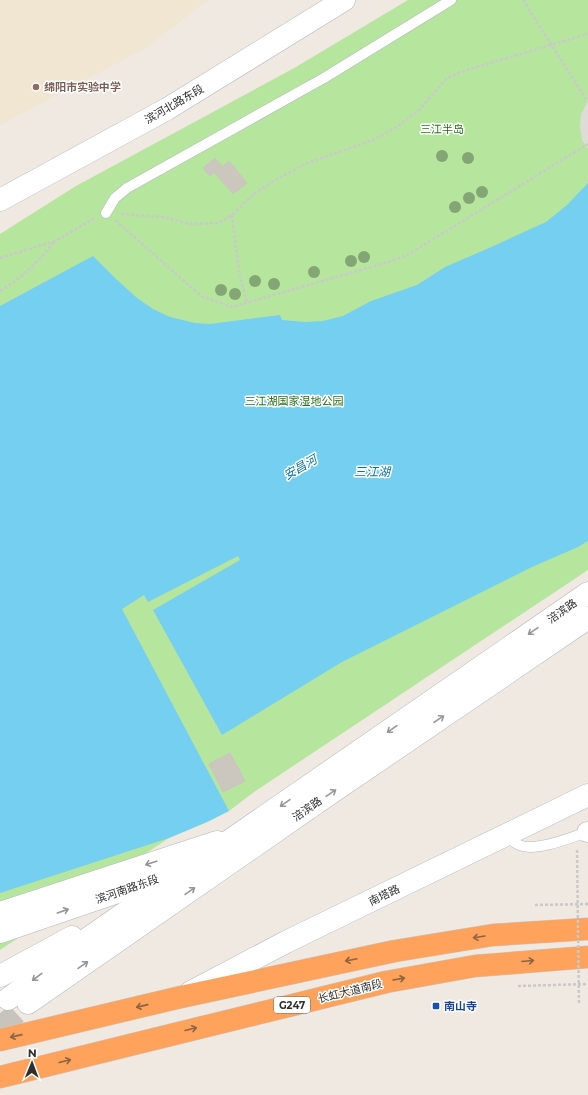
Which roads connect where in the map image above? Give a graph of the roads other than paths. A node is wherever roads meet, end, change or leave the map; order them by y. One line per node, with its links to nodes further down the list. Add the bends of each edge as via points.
1 (344, 0): 3 (main road, 滨河北路东段, via 168,109)
2 (450, 0): 4 (lane, via 324,78 127,188 115,198)
3 (0, 200)
4 (106, 213)
5 (588, 593): 10 (main road, 涪滨路, one-way to 10)
6 (588, 618): 10 (main road, 涪滨路, one-way to 6)
7 (588, 796): 9 (main road, 南塔路)
8 (587, 832): 9 (lane, via 531,847 520,845)
9 (506, 836): 20 (main road, 南塔路, via 286,942)
10 (248, 840): 11 (main road, 滨河南路东段); 13 (main road, 滨河南路东段, one-way to 13); 19 (main road, 涪滨路, one-way to 10)
11 (193, 867): 12 (main road, 滨河南路东段, one-way to 11); 15 (main road)
12 (38, 919): 13 (main road, 滨河南路东段); 15 (main road, via 54,934)
13 (4, 921): 17 (main road, via 31,935 34,943)
14 (588, 929): 20 (highway, one-way to 20, via 493,935 403,950)
15 (60, 952): 17 (main road); 19 (main road, via 60,972); 19 (main road, 涪滨路, one-way to 19, via 18,1001)
16 (588, 957): 22 (highway, 长虹大道南段 / G247, one-way to 16, via 386,982 475,966)
17 (26, 962): 18 (main road)
18 (0, 976)
19 (56, 984)
20 (181, 997): 21 (highway, one-way to 21)
21 (0, 1040)
22 (0, 1077)

